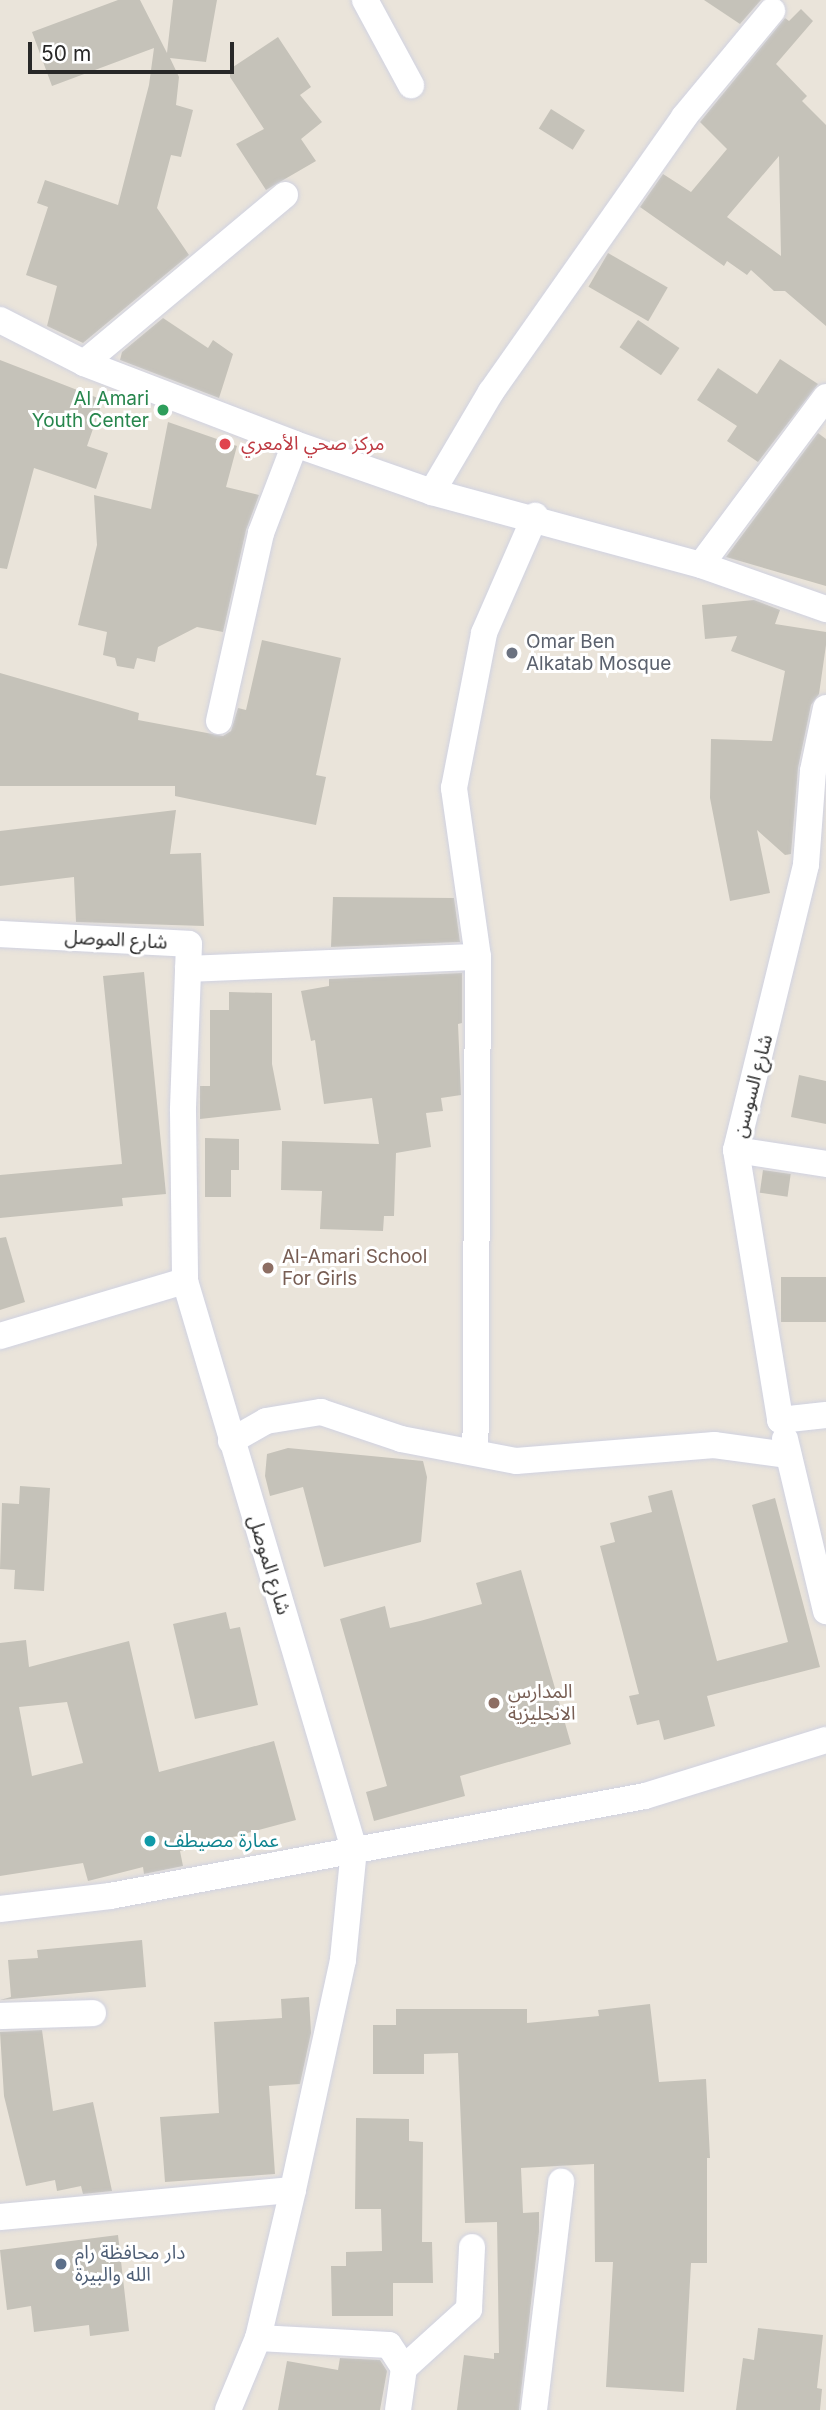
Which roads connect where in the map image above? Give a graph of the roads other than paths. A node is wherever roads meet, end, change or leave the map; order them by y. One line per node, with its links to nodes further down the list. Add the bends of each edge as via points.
1 (365, 0): 3 (street)
2 (772, 11): 9 (street, via 676,128 491,392)
3 (411, 85)
4 (285, 195): 6 (street)
5 (0, 320): 6 (street)
6 (84, 363): 8 (street)
7 (826, 397): 11 (street)
8 (295, 444): 9 (street); 14 (street, via 261,533)
9 (432, 492): 10 (street)
10 (536, 516): 11 (street); 16 (street, via 484,633 454,788)
11 (701, 565): 12 (street)
12 (826, 609)
13 (826, 708): 18 (street, شارع السوسن, via 813,771 806,865)
14 (219, 721)
15 (0, 934): 17 (street, شارع الموصل, via 189,944)
16 (478, 957): 17 (street); 25 (street)
17 (188, 969): 20 (street, شارع الموصل, via 183,1111)
18 (736, 1150): 19 (street); 23 (street, شارع السوسن)
19 (826, 1164)
20 (185, 1281): 21 (street); 24 (street, شارع الموصل)
21 (0, 1336)
22 (826, 1415): 23 (street)
23 (780, 1420): 26 (street, شارع السوسن)
24 (232, 1441): 25 (street, via 266,1421 321,1412 401,1439); 29 (street, شارع الموصل)
25 (475, 1451): 26 (street, via 516,1461 714,1445)
26 (788, 1455): 27 (street, شارع السوسن)
27 (826, 1611)
28 (826, 1740): 29 (street, via 645,1796)
29 (354, 1849): 30 (street, via 110,1896); 34 (street, via 343,1959)
30 (0, 1909)
31 (93, 2013): 32 (street)
32 (0, 2016)
33 (561, 2182): 41 (street)
34 (293, 2190): 35 (street); 37 (street)
35 (0, 2217)
36 (472, 2247): 38 (street, via 469,2309)
37 (258, 2338): 38 (street, via 389,2345); 39 (street)
38 (404, 2368): 40 (street)
39 (228, 2410)
40 (398, 2410)
41 (534, 2410)

